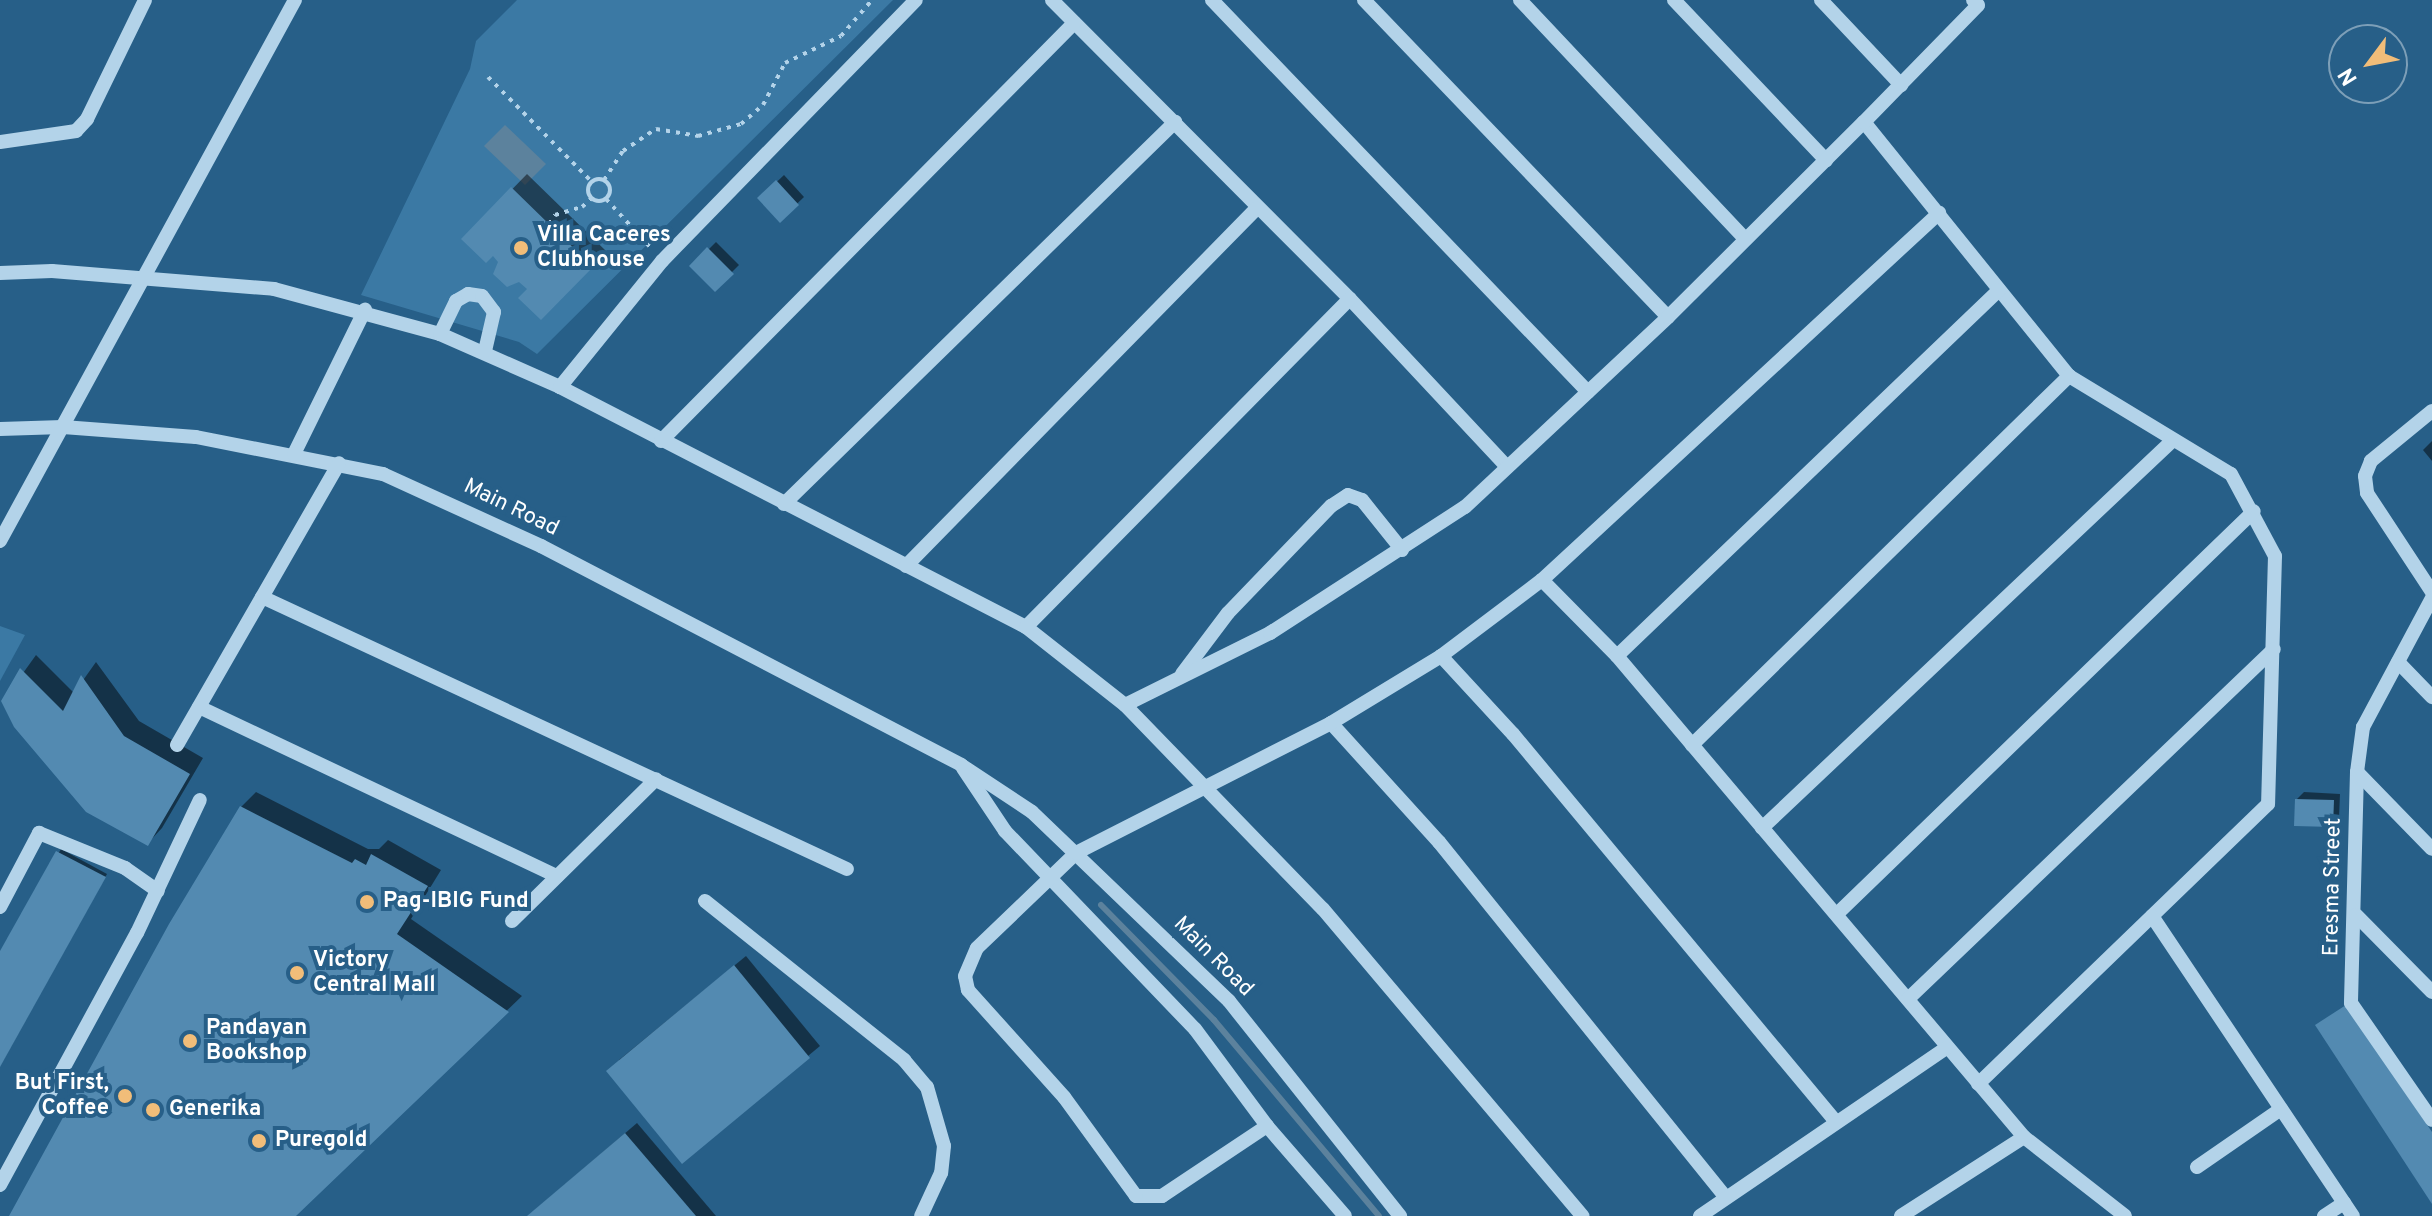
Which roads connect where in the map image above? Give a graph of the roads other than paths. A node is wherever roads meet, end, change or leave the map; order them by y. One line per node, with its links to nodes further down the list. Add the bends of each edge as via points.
1 (145, 0): 15 (street, via 87,119 76,131)
2 (295, 0): 21 (street)
3 (916, 0): 29 (street, via 662,261)
4 (1052, 0): 11 (street)
5 (1212, 0): 30 (street)
6 (1364, 0): 25 (street)
7 (1520, 0): 19 (street)
8 (1674, 0): 16 (street)
9 (1821, 0): 12 (street)
10 (1973, 0): 12 (street, via 1978,5)
11 (1074, 23): 13 (street); 34 (street)
12 (1901, 85): 14 (street)
13 (1175, 122): 17 (street); 39 (street)
14 (1864, 122): 16 (street); 18 (street)
15 (0, 142)
16 (1826, 160): 19 (street)
17 (1257, 208): 23 (street); 43 (street)
18 (1939, 213): 22 (street); 44 (street)
19 (1745, 239): 25 (street)
20 (0, 273): 21 (street)
21 (144, 277): 24 (street, via 274,289); 32 (street)
22 (1999, 290): 28 (street); 51 (street)
23 (1350, 299): 38 (street); 48 (street)
24 (365, 310): 26 (street); 36 (street)
25 (1668, 317): 30 (street)
26 (440, 334): 27 (street); 27 (street, via 456,301 468,294 482,296 494,312)
27 (485, 350): 29 (street)
28 (2069, 376): 35 (street); 59 (street)
29 (560, 387): 34 (street)
30 (1588, 392): 38 (street)
31 (2432, 411): 45 (street, via 2371,461 2365,476 2367,493)
32 (63, 427): 33 (street, Main Road); 36 (street, Main Road, via 196,437); 41 (street)
33 (0, 429)
34 (661, 441): 39 (street)
35 (2172, 441): 40 (street, via 2231,474); 65 (street)
36 (294, 454): 37 (street, Main Road)
37 (339, 463): 46 (street); 60 (street, Main Road, via 383,474 541,546)
38 (1507, 467): 42 (street, via 1465,507)
39 (784, 504): 43 (street)
40 (2254, 511): 49 (street, via 2275,556); 74 (street)
41 (0, 541)
42 (1402, 550): 53 (street, via 1270,633); 53 (street, via 1362,500 1348,495 1331,506 1228,613)
43 (906, 566): 48 (street)
44 (1542, 580): 50 (street); 51 (street)
45 (2432, 592)
46 (262, 597): 56 (street); 62 (street)
47 (2432, 598): 52 (street, Eresma Street)
48 (1026, 627): 55 (street)
49 (2274, 649): 76 (street, via 2268,804); 79 (street)
50 (1441, 656): 57 (street); 84 (street, via 1513,734)
51 (1617, 656): 59 (street)
52 (2398, 662): 54 (street); 61 (street, Eresma Street, via 2363,727)
53 (1181, 676): 55 (street)
54 (2432, 697)
55 (1125, 705): 63 (street)
56 (199, 707): 58 (street); 69 (street)
57 (1331, 723): 63 (street); 89 (street, via 1439,842)
58 (177, 745)
59 (1692, 745): 65 (street)
60 (961, 765): 67 (street, Main Road, via 1010,792); 70 (street, Main Road, via 1005,831)
61 (2357, 772): 66 (street); 75 (street, Eresma Street)
62 (656, 779): 68 (street); 69 (street)
63 (1205, 786): 67 (street); 95 (street, via 1323,909)
64 (200, 800): 71 (street)
65 (1762, 828): 74 (street)
66 (2432, 849)
67 (1076, 853): 70 (street); 94 (street, Main Road, via 1229,1001)
68 (847, 869)
69 (557, 876): 77 (street)
70 (1049, 879): 85 (street, Main Road, via 1195,1029); 85 (street, via 977,948 965,976 968,990 1064,1097 1120,1179 1136,1196 1162,1196)
71 (158, 891): 73 (street, via 125,868 39,833); 88 (street)
72 (705, 901): 92 (street, via 904,1060 927,1087 944,1146 941,1173)
73 (0, 907)
74 (1838, 913): 79 (street)
75 (2356, 915): 78 (street); 83 (street, Eresma Street, via 2351,1003)
76 (2152, 916): 81 (street); 82 (street)
77 (512, 921)
78 (2432, 992)
79 (1908, 999): 80 (street)
80 (1946, 1048): 81 (street); 84 (street)
81 (1978, 1084): 86 (street)
82 (2281, 1109): 87 (street); 90 (street)
83 (2432, 1120)
84 (1836, 1122): 89 (street)
85 (1267, 1126): 93 (street, Main Road)
86 (2024, 1137): 91 (street); 97 (street)
87 (2197, 1167)
88 (0, 1185)
89 (1726, 1198): 96 (street)
90 (2348, 1210): 98 (street)
91 (2118, 1214)
92 (921, 1216)
93 (1345, 1216)
94 (1400, 1216)
95 (1582, 1216)
96 (1700, 1216)
97 (1901, 1216)
98 (2324, 1216)

